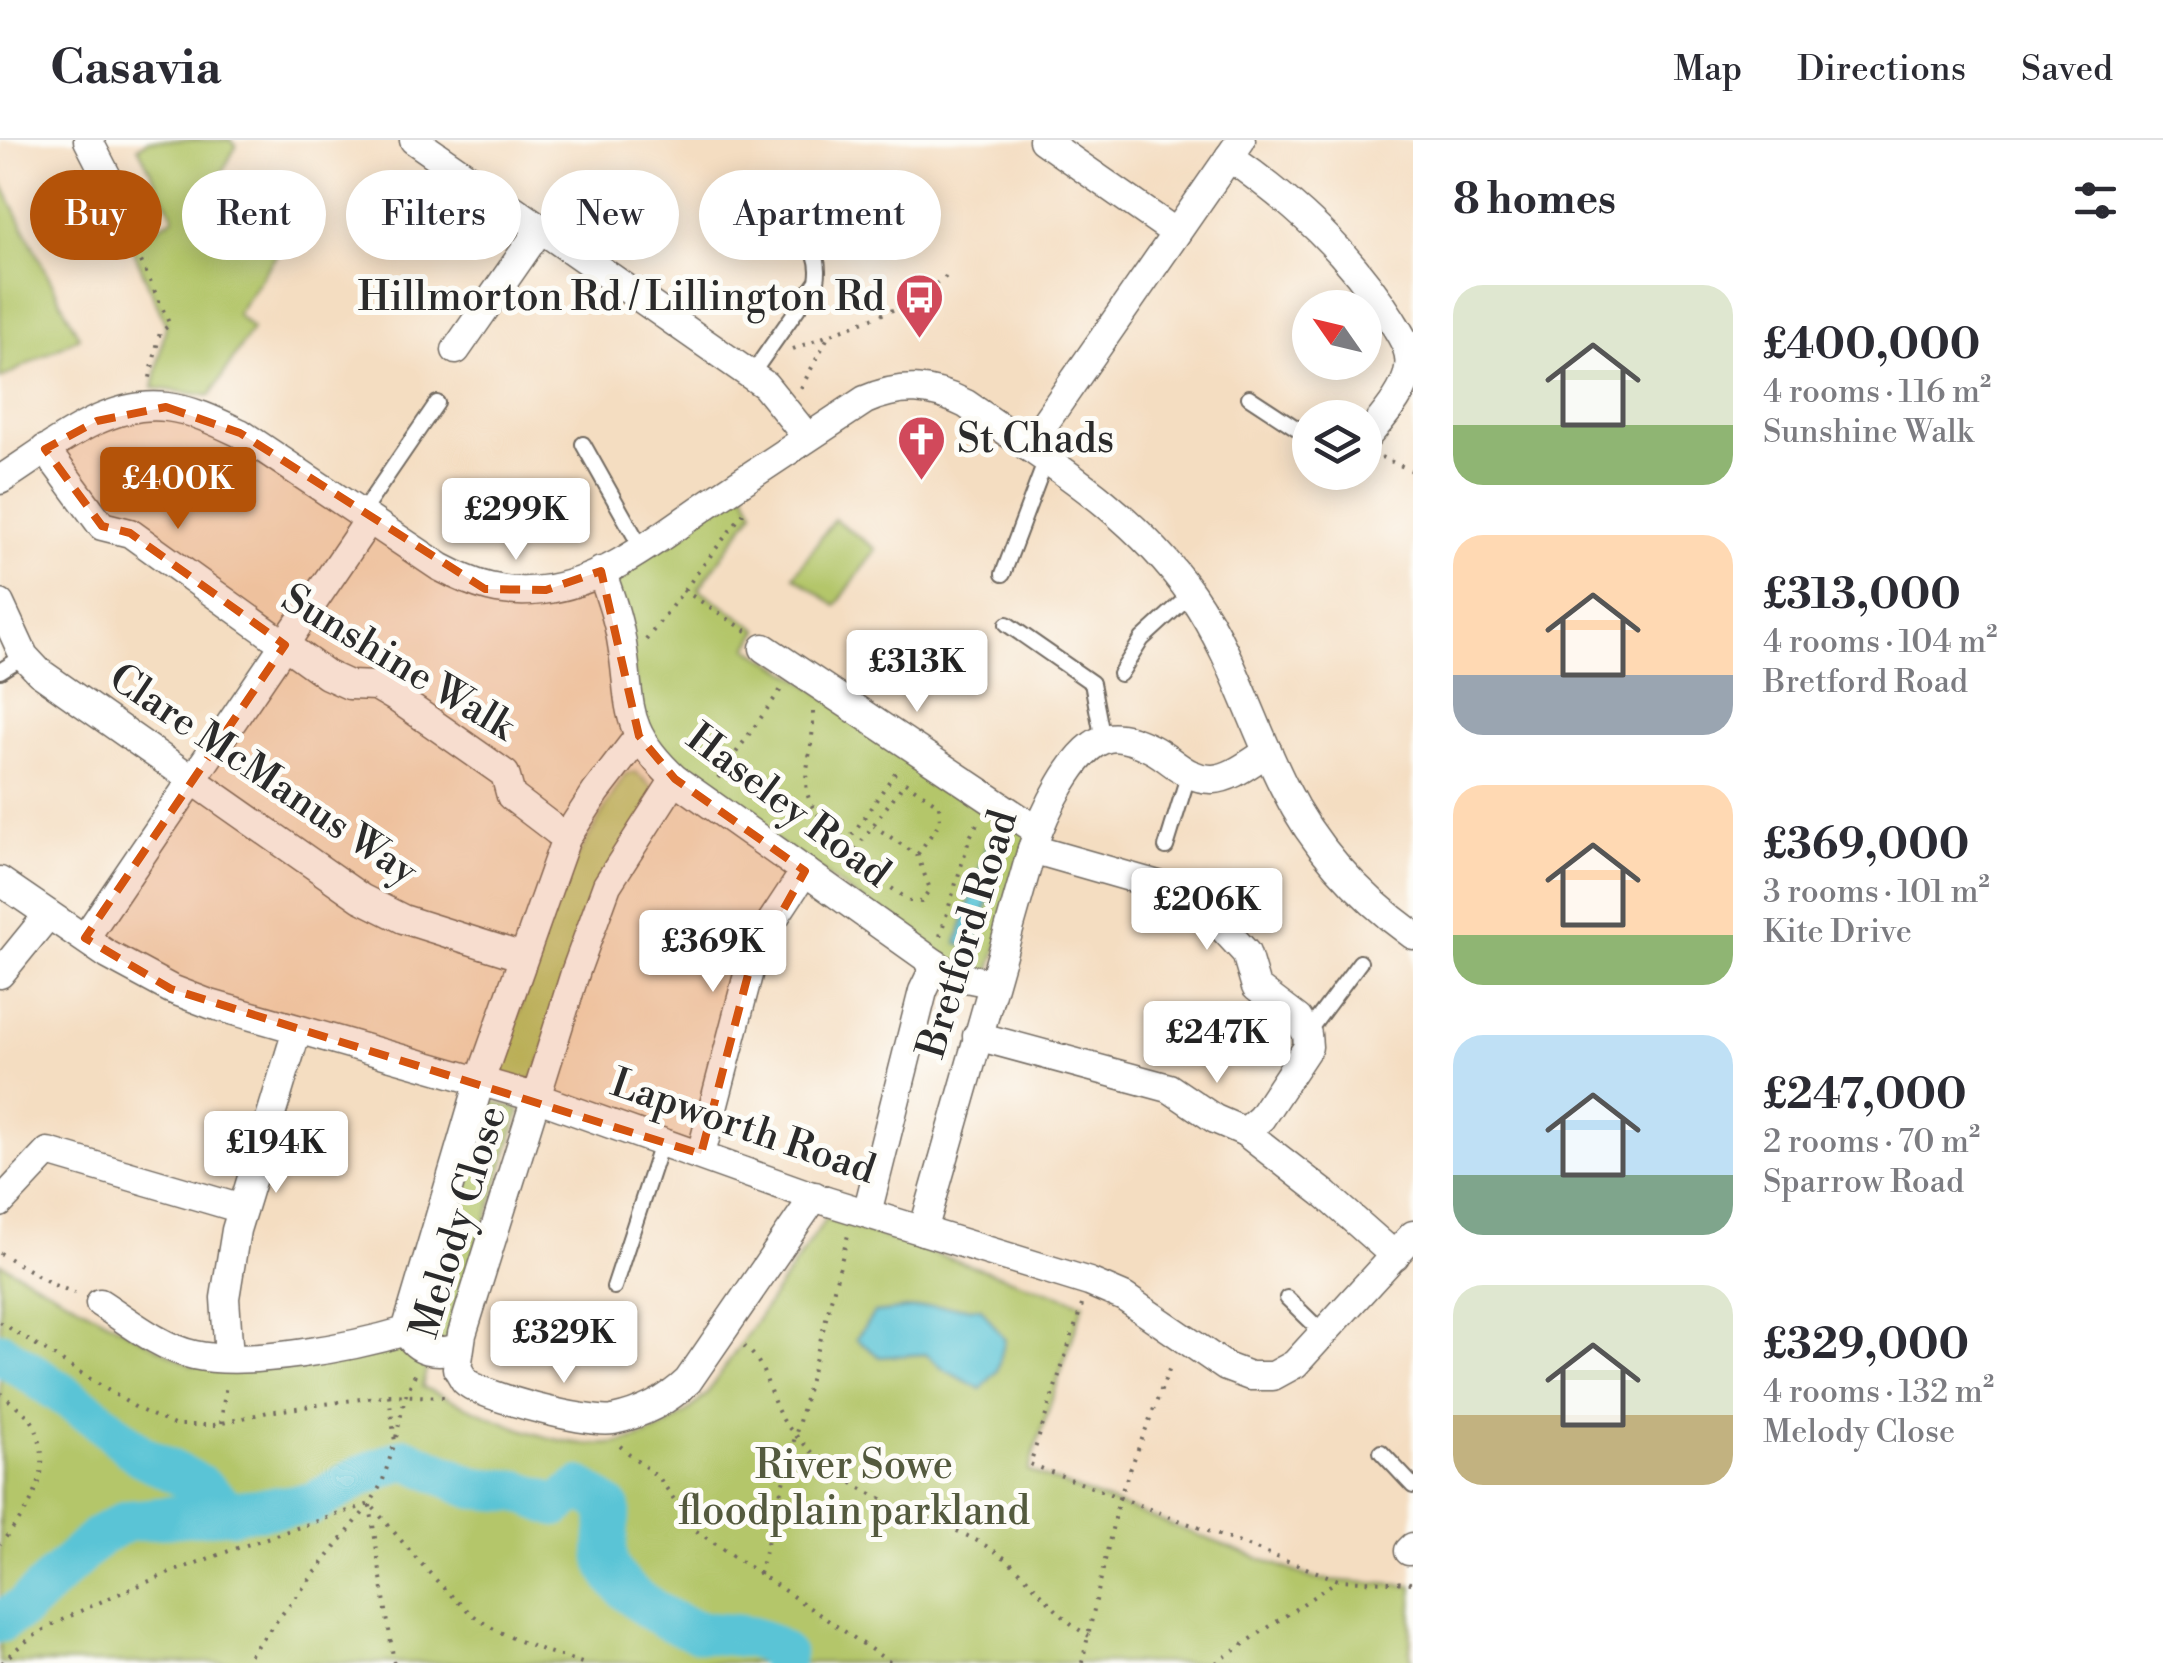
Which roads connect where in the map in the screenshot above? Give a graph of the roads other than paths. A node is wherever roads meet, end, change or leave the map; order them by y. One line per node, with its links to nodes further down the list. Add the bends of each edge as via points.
1 (88, 140): 6 (street)
2 (414, 140): 5 (street)
3 (1043, 140): 8 (street)
4 (1235, 148): 8 (street); 15 (street, via 1317,226 1372,289 1403,338 1406,378)
5 (445, 149): 7 (street)
6 (103, 170)
7 (540, 230): 10 (street); 11 (street)
8 (1176, 233): 19 (street)
9 (818, 260): 11 (lane, via 818,282)
10 (456, 350)
11 (751, 375): 16 (street)
12 (1249, 397): 14 (lane)
13 (438, 404): 21 (lane)
14 (1292, 425)
15 (1382, 425)
16 (807, 438): 19 (street, via 865,400 918,388 966,404); 22 (street)
17 (582, 444): 22 (lane)
18 (45, 450): 20 (street); 21 (street, via 97,421 166,407 216,421); 28 (street, Sunshine Walk, via 102,526 130,533)
19 (1037, 453): 24 (lane); 25 (street, via 1129,522)
20 (0, 480)
21 (365, 517): 23 (street, via 440,568 485,589 546,590); 28 (street)
22 (642, 549): 23 (street)
23 (601, 571): 32 (street, Haseley Road)
24 (1002, 574)
25 (1191, 594): 31 (lane, via 1142,638); 34 (street)
26 (0, 604): 30 (street, Clare McManus Way)
27 (1008, 624): 33 (lane, via 1092,683)
28 (285, 644): 37 (street); 38 (street, Sunshine Walk, via 327,676 376,686 412,708 505,774 511,796)
29 (764, 648): 39 (street, via 993,802)
30 (12, 664): 37 (street, Clare McManus Way, via 40,672)
31 (1120, 674)
32 (639, 736): 36 (street, Haseley Road); 38 (street)
33 (1103, 740): 35 (street, via 1126,738); 39 (street, Bretford Road, via 1082,756 1046,810)
34 (1268, 752): 35 (street, via 1214,779); 44 (street, via 1329,858)
35 (1189, 773): 40 (lane)
36 (675, 779): 41 (street, Haseley Road); 55 (street, Melody Close, via 606,885)
37 (192, 781): 45 (street); 46 (street, Clare McManus Way, via 361,898 403,920)
38 (566, 838): 46 (street)
39 (1035, 840): 50 (street, Bretford Road); 52 (street, via 1200,897 1246,953 1256,987)
40 (1166, 847)
41 (813, 876): 47 (street, Haseley Road); 58 (street, via 770,924 749,971)
42 (0, 881): 43 (street, Lapworth Road)
43 (48, 915): 45 (street, Lapworth Road); 49 (street)
44 (1413, 934)
45 (84, 938): 51 (street, Lapworth Road, via 170,989)
46 (522, 958): 54 (street)
47 (931, 961): 50 (street, Haseley Road, via 951,975); 62 (street, Bretford Road)
48 (1360, 962): 52 (lane)
49 (0, 974)
50 (991, 983): 53 (street, Bretford Road)
51 (297, 1030): 54 (street, Lapworth Road); 61 (street)
52 (1307, 1034): 56 (street, via 1308,1047)
53 (977, 1036): 56 (street, via 1169,1088); 63 (street, Bretford Road)
54 (480, 1081): 55 (street, Lapworth Road); 68 (street)
55 (538, 1098): 57 (street, Lapworth Road); 70 (street, Melody Close)
56 (1245, 1132): 64 (street)
57 (662, 1141): 58 (street, Lapworth Road); 65 (lane)
58 (700, 1154): 59 (street, Lapworth Road)
59 (815, 1196): 62 (street, Lapworth Road); 70 (street, Melody Close, via 688,1381 649,1409 610,1421 558,1414 467,1383 457,1368)
60 (0, 1202): 61 (street, via 48,1152)
61 (242, 1209): 71 (street, via 226,1298)
62 (860, 1211): 63 (street, Lapworth Road)
63 (924, 1231): 69 (street, Lapworth Road, via 1124,1297 1226,1367 1250,1376 1272,1376 1294,1364)
64 (1404, 1246): 69 (street, Lapworth Road)
65 (614, 1286)
66 (1287, 1298): 69 (lane)
67 (100, 1304): 71 (street, via 192,1355)
68 (406, 1331): 70 (street, via 424,1350); 71 (street)
69 (1324, 1334)
70 (458, 1349)
71 (228, 1358)
72 (1381, 1452): 73 (lane)
73 (1413, 1486)

